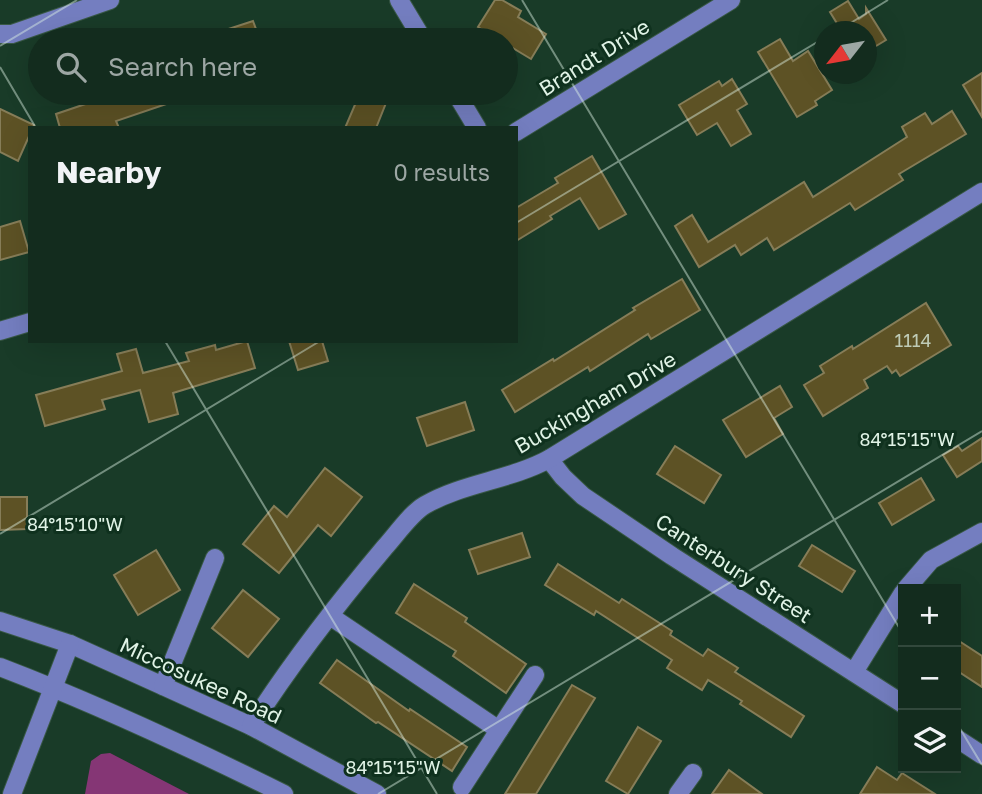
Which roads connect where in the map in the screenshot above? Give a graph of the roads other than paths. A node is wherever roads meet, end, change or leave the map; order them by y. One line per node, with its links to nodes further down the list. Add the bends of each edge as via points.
1 (110, 0): 5 (street)
2 (399, 0): 6 (street)
3 (731, 0): 10 (street, Brandt Drive)
4 (28, 28): 7 (street)
5 (29, 28)
6 (416, 28)
7 (0, 34)
8 (463, 105): 9 (street)
9 (476, 126)
10 (518, 131)
11 (982, 192): 14 (street, Buckingham Drive)
12 (28, 323): 13 (street)
13 (0, 331)
14 (550, 459): 19 (street, Buckingham Drive, via 422,506); 23 (street, Canterbury Street, via 583,496)
15 (982, 532): 17 (street, via 931,560)
16 (215, 558): 25 (street)
17 (910, 584)
18 (898, 601): 23 (street)
19 (330, 616): 28 (street, Buckingham Drive); 29 (street)
20 (0, 621): 21 (street, Miccosukee Road)
21 (70, 644): 25 (street, Miccosukee Road); 26 (street)
22 (0, 667): 26 (street)
23 (854, 672): 27 (street, Canterbury Street)
24 (535, 675): 29 (street)
25 (163, 686): 28 (street, Miccosukee Road)
26 (53, 687): 34 (street); 35 (street)
27 (898, 701)
28 (251, 726): 36 (street, Miccosukee Road)
29 (499, 730): 33 (street)
30 (961, 741): 31 (street)
31 (982, 755)
32 (693, 773): 37 (street)
33 (462, 787)
34 (12, 794)
35 (284, 794)
36 (377, 794)
37 (678, 794)

